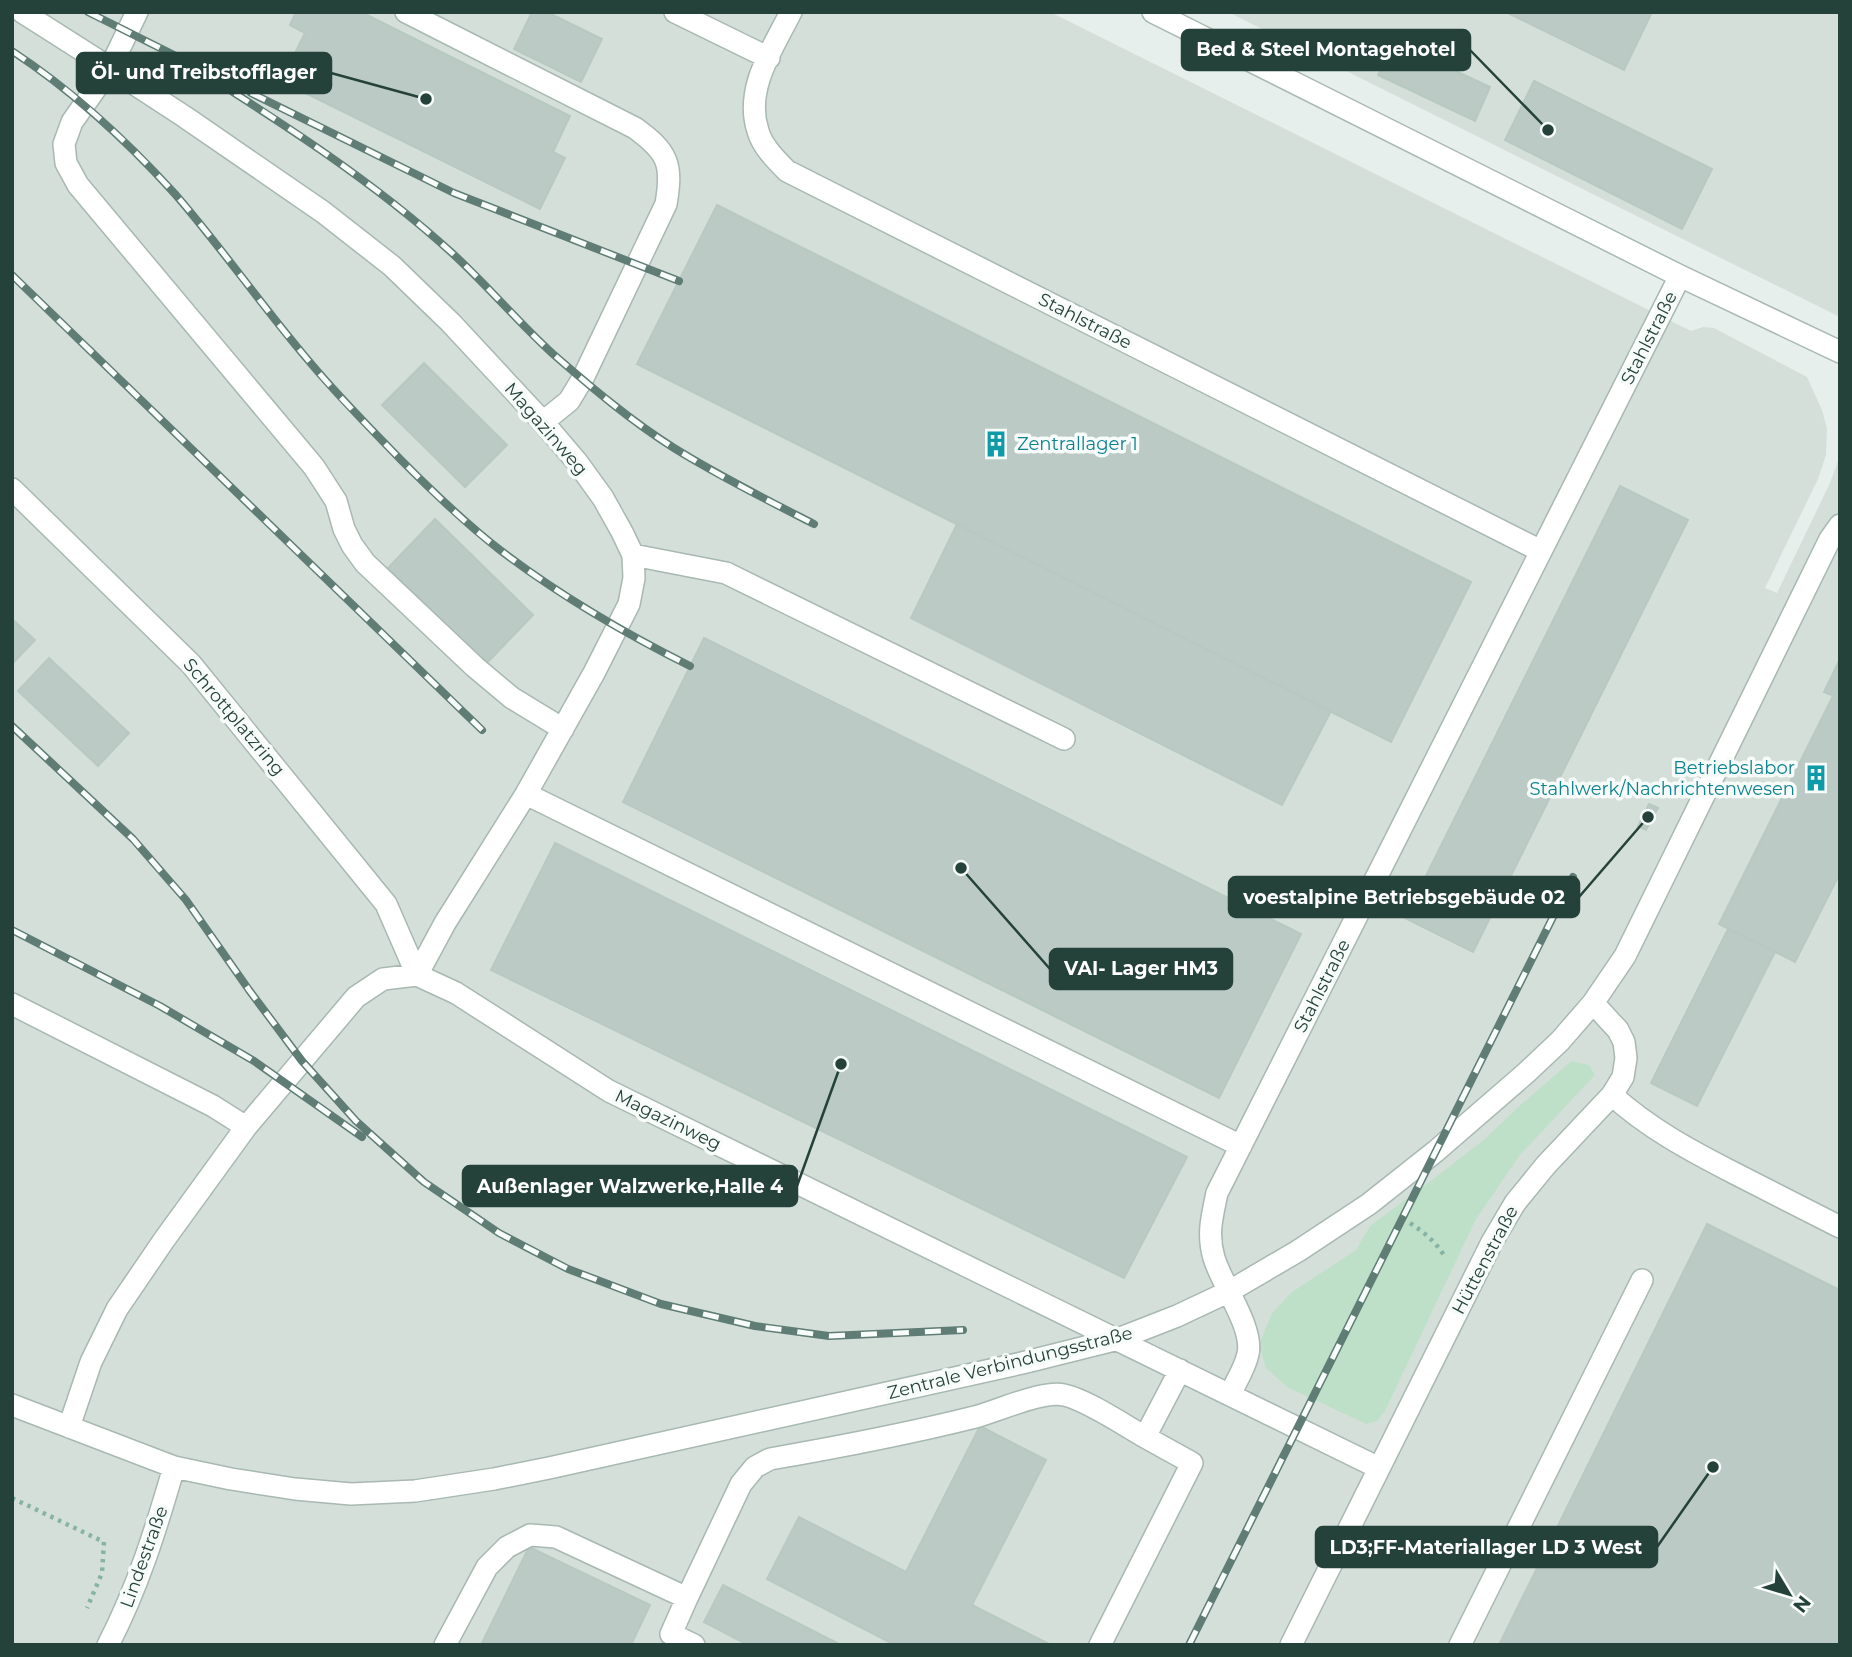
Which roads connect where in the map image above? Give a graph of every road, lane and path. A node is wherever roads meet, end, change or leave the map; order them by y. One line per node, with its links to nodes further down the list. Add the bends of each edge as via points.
1 (22, 12): 8 (street, Magazinweg)
2 (137, 12): 8 (street)
3 (406, 12): 11 (street, via 635,128 655,143 666,159 670,181 666,204 583,379 569,401)
4 (675, 12): 7 (street)
5 (791, 12): 7 (street, Stahlstraße)
6 (1153, 12): 9 (street, Stahlstraße)
7 (769, 58): 14 (street, Stahlstraße, via 758,80 754,110 758,133 787,171)
8 (110, 68): 11 (street, Magazinweg, via 323,212 391,266); 16 (street, via 72,122 64,144 66,163 78,185 314,467 336,501 345,530 365,564 512,698)
9 (1680, 276): 10 (street, Stahlstraße); 14 (street, Stahlstraße)
10 (1840, 352)
11 (543, 422): 15 (street, Magazinweg, via 603,498)
12 (12, 489): 19 (street, Schrottplatzring, via 191,664 386,904)
13 (1840, 525): 20 (street, Zentrale Verbindungsstraße, via 1625,956)
14 (1541, 551): 24 (street, Stahlstraße)
15 (632, 555): 16 (street, Magazinweg, via 629,604); 17 (street, via 726,573)
16 (563, 729): 18 (street, Magazinweg)
17 (1064, 739)
18 (526, 794): 19 (street, Magazinweg); 24 (street)
19 (417, 975): 23 (street, via 383,979 356,997); 30 (street, Magazinweg, via 456,993 609,1091)
20 (1593, 1003): 22 (street, Hüttenstraße, via 1624,1042 1623,1077); 29 (street, Zentrale Verbindungsstraße, via 1526,1073 1369,1205)
21 (12, 1004): 23 (street, via 213,1106)
22 (1612, 1095): 26 (street, via 1648,1125); 37 (street, Hüttenstraße, via 1515,1203)
23 (246, 1128): 34 (street, via 117,1309 91,1362)
24 (1241, 1146): 29 (street, Stahlstraße, via 1217,1194 1209,1229)
25 (1410, 1223): 27 (path, via 1427,1234)
26 (1840, 1227)
27 (1445, 1258)
28 (1642, 1280): 46 (street)
29 (1228, 1292): 30 (street, Zentrale Verbindungsstraße); 32 (street, Stahlstraße, via 1246,1329 1248,1353)
30 (1118, 1339): 31 (street); 36 (street, Zentrale Verbindungsstraße, via 549,1468 415,1492 352,1494 295,1489)
31 (1180, 1370): 32 (street); 35 (street)
32 (1230, 1394): 37 (street)
33 (12, 1405): 34 (street, Zentrale Verbindungsstraße)
34 (69, 1427): 36 (street, Zentrale Verbindungsstraße)
35 (1144, 1437): 39 (street, via 1077,1399 1048,1394 882,1439 770,1459 755,1467 741,1484); 44 (street, via 1192,1464)
36 (174, 1466): 41 (street, Lindestraße, via 140,1577)
37 (1379, 1468): 45 (street, Hüttenstraße)
38 (12, 1498): 40 (path, via 104,1542 102,1573)
39 (687, 1598): 42 (street, via 556,1537 530,1535 507,1547 487,1567); 43 (street, via 671,1634)
40 (87, 1608)
41 (108, 1645)
42 (445, 1645)
43 (694, 1645)
44 (1100, 1645)
45 (1291, 1645)
46 (1460, 1645)

